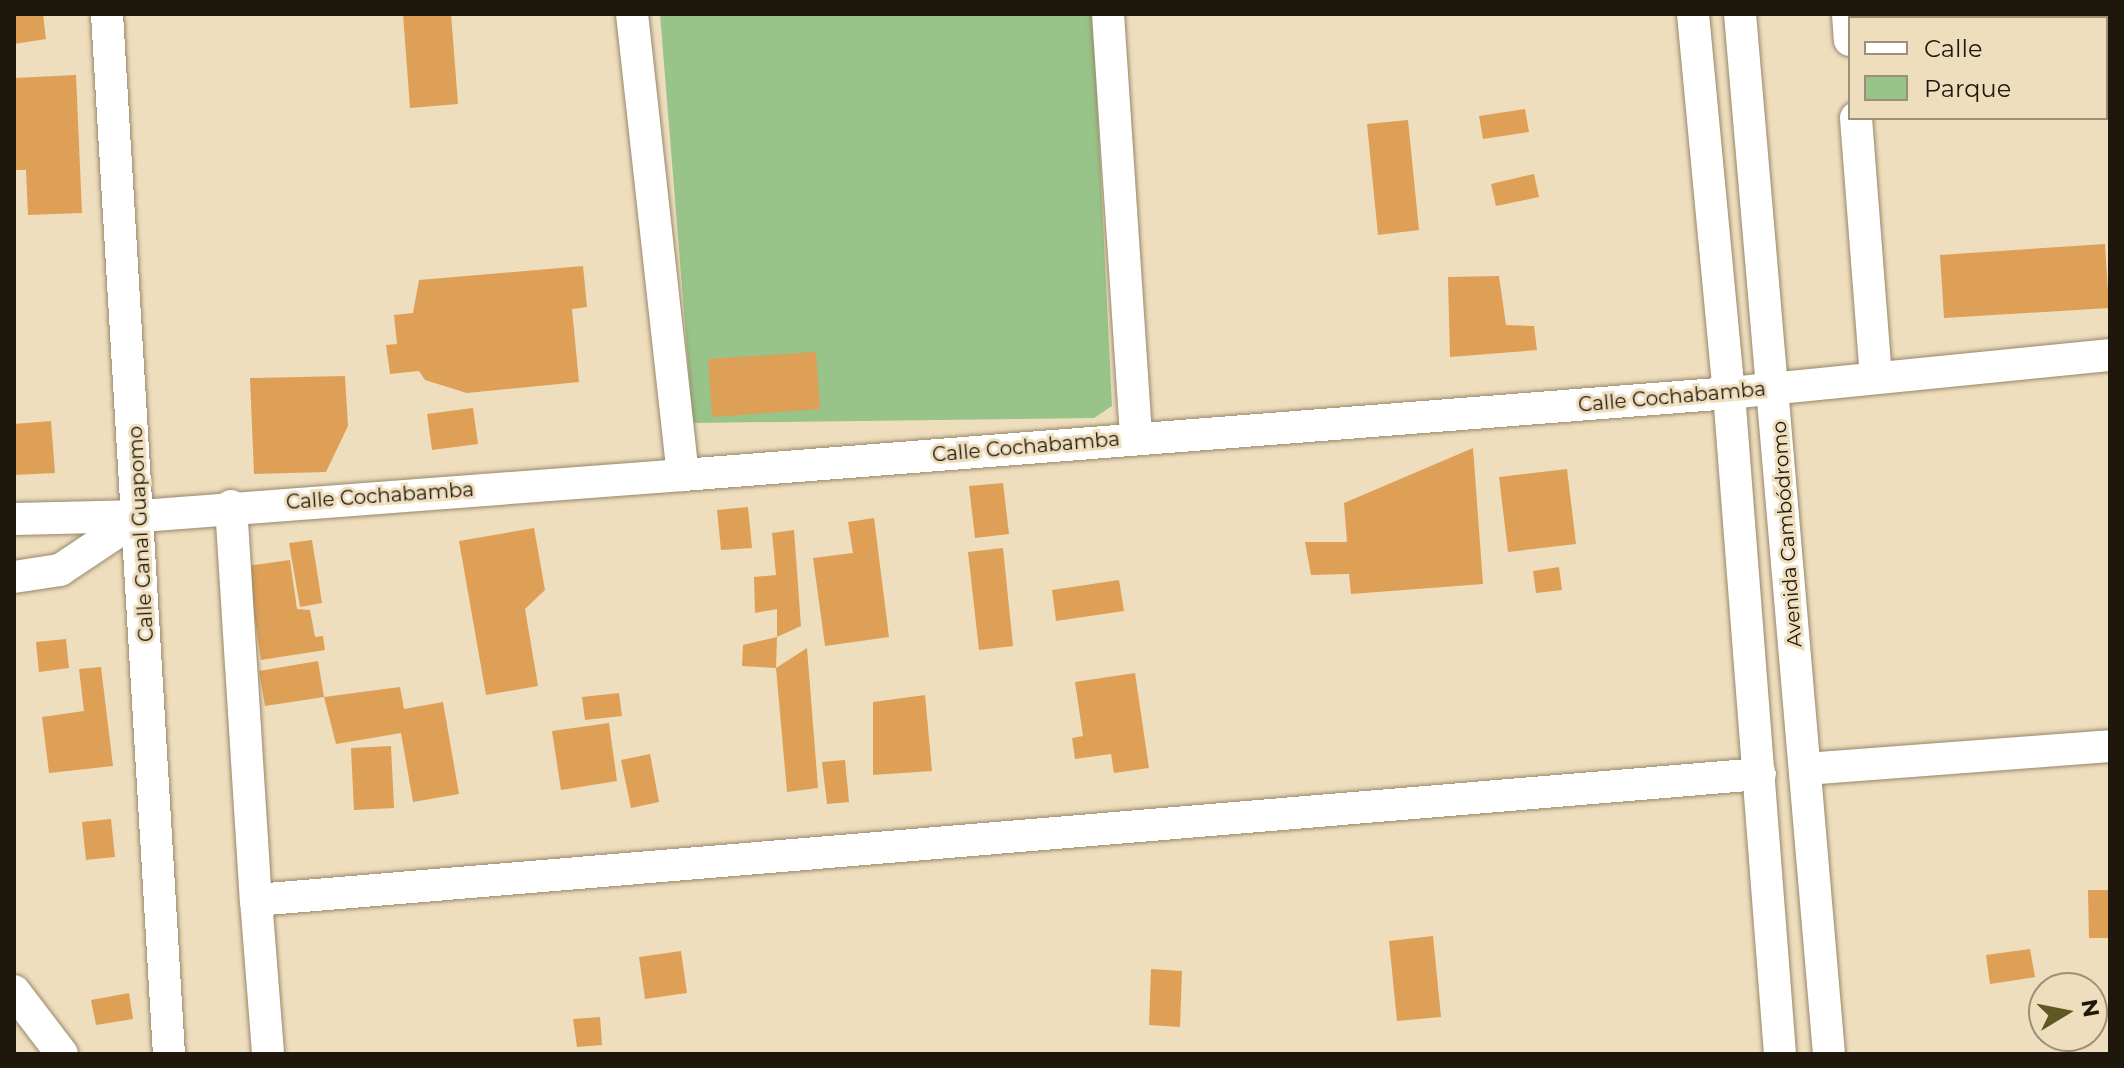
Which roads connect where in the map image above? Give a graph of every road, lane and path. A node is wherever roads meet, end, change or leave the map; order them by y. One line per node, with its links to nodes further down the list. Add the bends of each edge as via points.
1 (107, 14): 14 (street, Calle Canal Guapomo)
2 (632, 14): 12 (street)
3 (1108, 14): 11 (street)
4 (1693, 14): 10 (street)
5 (1740, 14): 9 (street, Avenida Cambódromo)
6 (1856, 120): 8 (street)
7 (2110, 355): 8 (street, Calle Cochabamba)
8 (1876, 377): 9 (street, Calle Cochabamba)
9 (1775, 389): 10 (street, Calle Cochabamba); 18 (street, Avenida Cambódromo)
10 (1729, 393): 11 (street, Calle Cochabamba); 19 (street)
11 (1136, 438): 12 (street, Calle Cochabamba)
12 (683, 475): 13 (street, Calle Cochabamba)
13 (231, 506): 14 (street, Calle Cochabamba); 20 (street)
14 (141, 516): 15 (street, Calle Cochabamba); 16 (street, Calle Cochabamba, via 60,570); 23 (street, Calle Canal Guapomo)
15 (14, 519)
16 (14, 577)
17 (2110, 746): 18 (street)
18 (1805, 769): 26 (street, Avenida Cambódromo)
19 (1760, 774): 20 (street); 25 (street)
20 (256, 900): 24 (street)
21 (14, 991): 22 (street)
22 (62, 1054)
23 (169, 1054)
24 (268, 1054)
25 (1780, 1054)
26 (1829, 1054)

